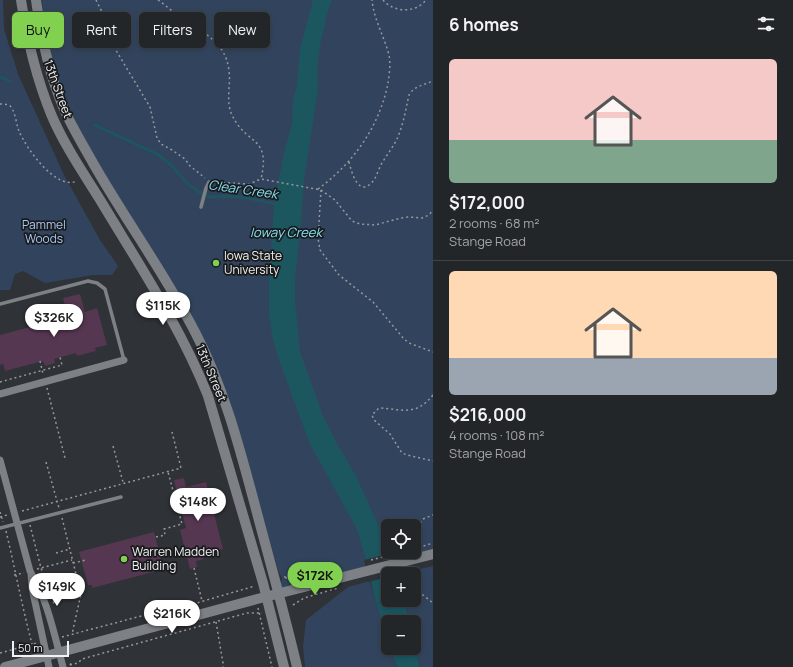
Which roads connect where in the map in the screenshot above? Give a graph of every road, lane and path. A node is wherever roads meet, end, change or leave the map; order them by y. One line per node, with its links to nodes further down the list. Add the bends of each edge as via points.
1 (21, 0): 71 (main road, 13th Street, via 33,61 52,115 67,145 170,315 197,369 220,434)
2 (36, 0): 70 (main road, 13th Street, via 48,64 64,109 99,173 181,306 221,390)
3 (96, 0): 13 (path, via 114,47 150,107 156,138)
4 (158, 0): 12 (path, via 205,32 221,49 230,72 232,116 262,150 264,157)
5 (372, 0): 10 (path, via 374,15 389,56 388,82 375,125)
6 (383, 0): 7 (path, via 388,5 408,10 416,9)
7 (426, 0)
8 (433, 81): 10 (path, via 410,91 399,134 375,179 369,185 358,184 352,175)
9 (0, 104): 11 (path, via 12,108 27,147 52,175 62,182 72,183 77,180)
10 (349, 162): 14 (path)
11 (75, 178)
12 (261, 178): 13 (path, via 248,184); 14 (path)
13 (209, 182): 16 (lane)
14 (318, 190): 15 (path)
15 (321, 190): 17 (path, via 335,200 352,221 360,224 375,225 400,218 422,218); 19 (path, via 318,238 320,250 339,275 373,302 404,339)
16 (201, 207)
17 (433, 210)
18 (0, 304): 21 (lane, via 88,281 97,283 105,289)
19 (433, 352)
20 (60, 357): 23 (path, via 62,365)
21 (124, 360): 25 (street)
22 (40, 362): 23 (path)
23 (42, 370): 24 (path); 25 (path)
24 (0, 382)
25 (45, 382): 26 (street); 30 (path)
26 (0, 394)
27 (433, 395): 32 (path, via 414,409 399,411 378,408 372,414 374,420 390,434 402,452)
28 (172, 432): 34 (path, via 181,468)
29 (113, 446): 35 (path)
30 (65, 458)
31 (0, 460): 41 (street)
32 (433, 461)
33 (46, 462): 37 (path)
34 (168, 472): 35 (path); 49 (path, via 182,524 164,529 165,535)
35 (124, 483): 37 (path)
36 (121, 496): 40 (lane)
37 (57, 502): 38 (path); 40 (path)
38 (26, 510): 41 (path); 44 (path)
39 (0, 512): 43 (path)
40 (60, 512): 44 (lane); 51 (path)
41 (14, 513): 43 (path); 46 (street)
42 (433, 515): 45 (path)
43 (1, 517): 47 (path)
44 (29, 521): 46 (lane); 57 (path)
45 (421, 522)
46 (17, 524): 47 (lane); 59 (street)
47 (5, 527): 48 (lane); 61 (path)
48 (0, 528)
49 (156, 537)
50 (433, 543): 52 (path)
51 (70, 549): 53 (path); 54 (path)
52 (426, 552): 60 (main road)
53 (56, 553)
54 (72, 560): 56 (path); 57 (path)
55 (86, 560): 56 (path)
56 (73, 563): 82 (path, via 81,594)
57 (41, 568): 59 (path); 78 (path)
58 (194, 568): 73 (path)
59 (30, 571): 61 (path); 86 (street, via 48,607); 87 (street)
60 (344, 572): 62 (path); 70 (main road)
61 (16, 574): 84 (path)
62 (286, 577): 63 (path); 64 (path)
63 (282, 578)
64 (287, 581)
65 (254, 585): 66 (path); 68 (path); 73 (path)
66 (257, 585)
67 (340, 587): 75 (path, via 304,598)
68 (255, 589)
69 (421, 592): 74 (path)
70 (279, 594): 71 (main road); 95 (main road, 13th Street)
71 (266, 597): 86 (main road); 94 (main road, 13th Street)
72 (292, 601): 75 (path)
73 (202, 602): 82 (path)
74 (433, 603)
75 (293, 605): 76 (path)
76 (290, 606)
77 (258, 609): 79 (path)
78 (55, 610)
79 (259, 614): 80 (path, via 247,613); 93 (path)
80 (216, 622): 89 (path, via 82,659); 92 (path)
81 (63, 634): 82 (path)
82 (72, 634)
83 (36, 643): 84 (path)
84 (32, 644): 85 (path)
85 (0, 653)
86 (59, 653): 87 (main road); 89 (street)
87 (47, 656): 90 (main road); 91 (street)
88 (72, 661): 89 (path)
89 (67, 666)
90 (5, 667)
91 (49, 667)
92 (222, 667)
93 (272, 667)
94 (284, 667)
95 (297, 667)

